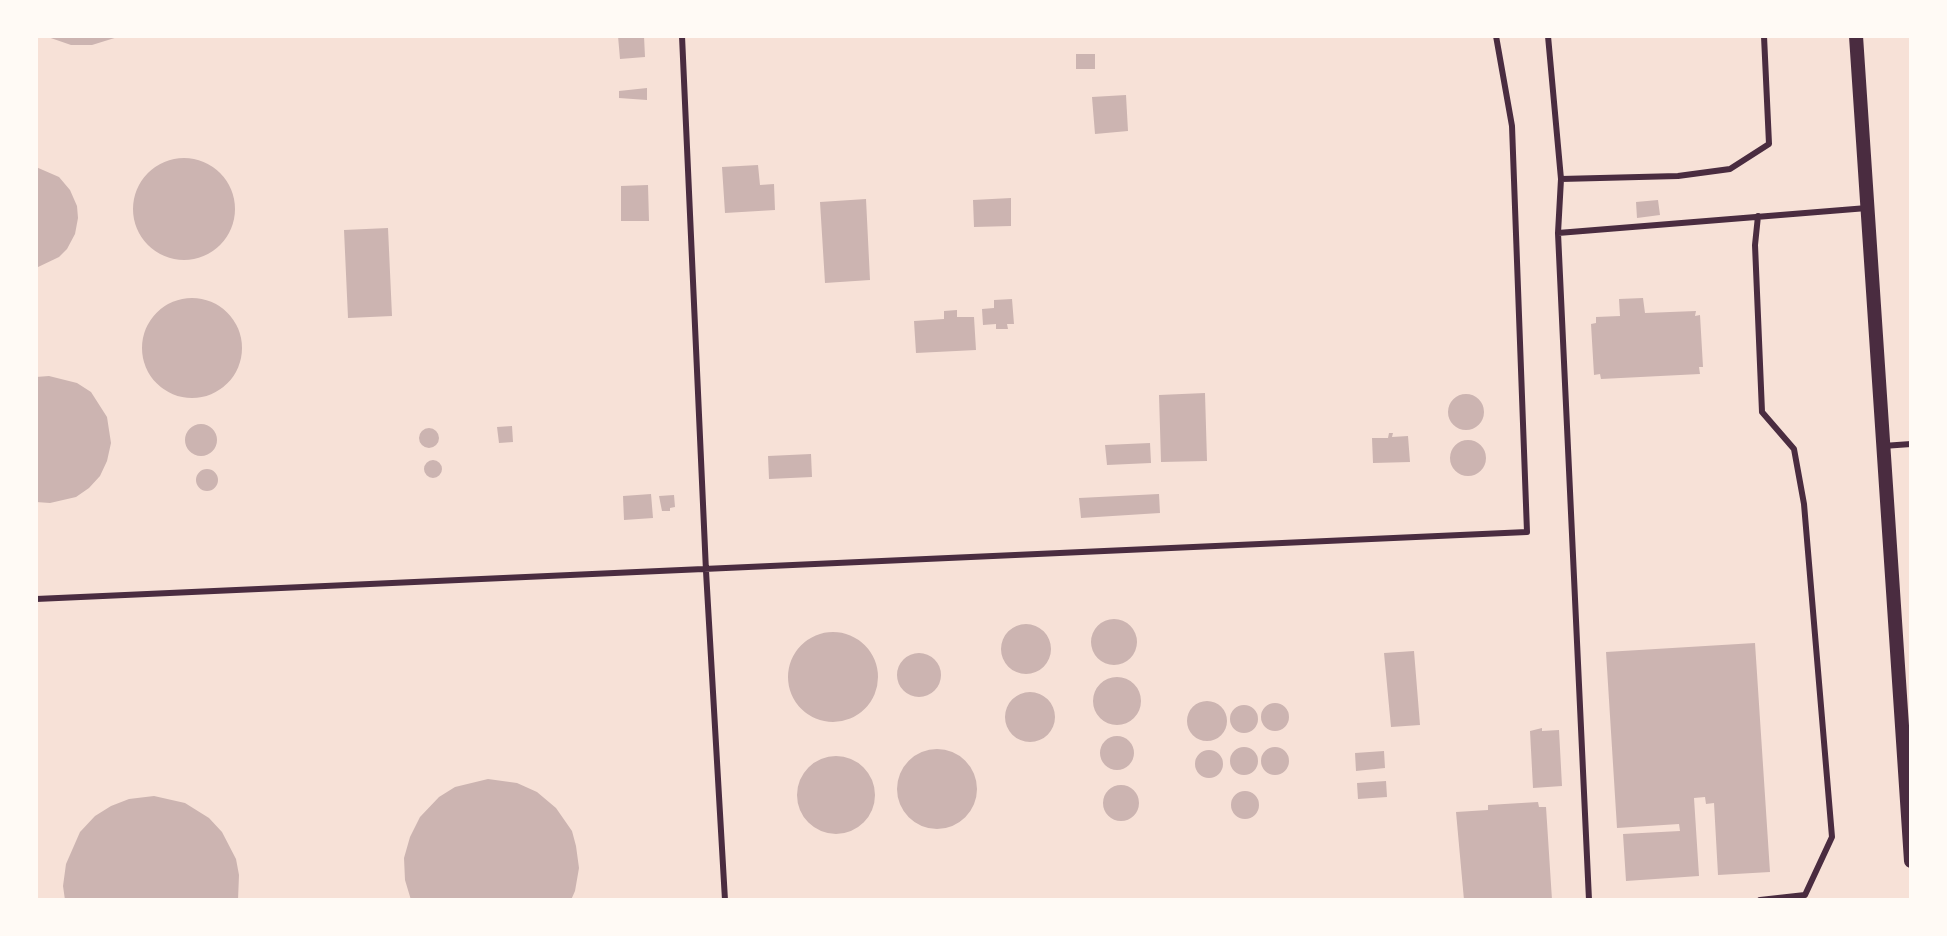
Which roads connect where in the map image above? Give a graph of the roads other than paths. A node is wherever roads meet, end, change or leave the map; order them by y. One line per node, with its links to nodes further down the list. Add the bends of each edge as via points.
1 (682, 36): 12 (lane)
2 (1496, 36): 12 (lane, via 1512,126 1527,532)
3 (1548, 36): 6 (lane)
4 (1764, 36): 6 (lane, via 1769,144 1730,169)
5 (1856, 36): 7 (street)
6 (1561, 179): 9 (lane)
7 (1867, 208): 8 (lane); 11 (street)
8 (1758, 216): 9 (lane); 17 (lane, via 1762,412 1794,449 1804,504 1832,837 1805,895)
9 (1558, 233): 16 (lane)
10 (1911, 444): 11 (lane)
11 (1883, 446): 14 (street)
12 (706, 571): 13 (lane); 15 (lane)
13 (36, 599)
14 (1911, 861)
15 (725, 900)
16 (1589, 900)
17 (1760, 900)

